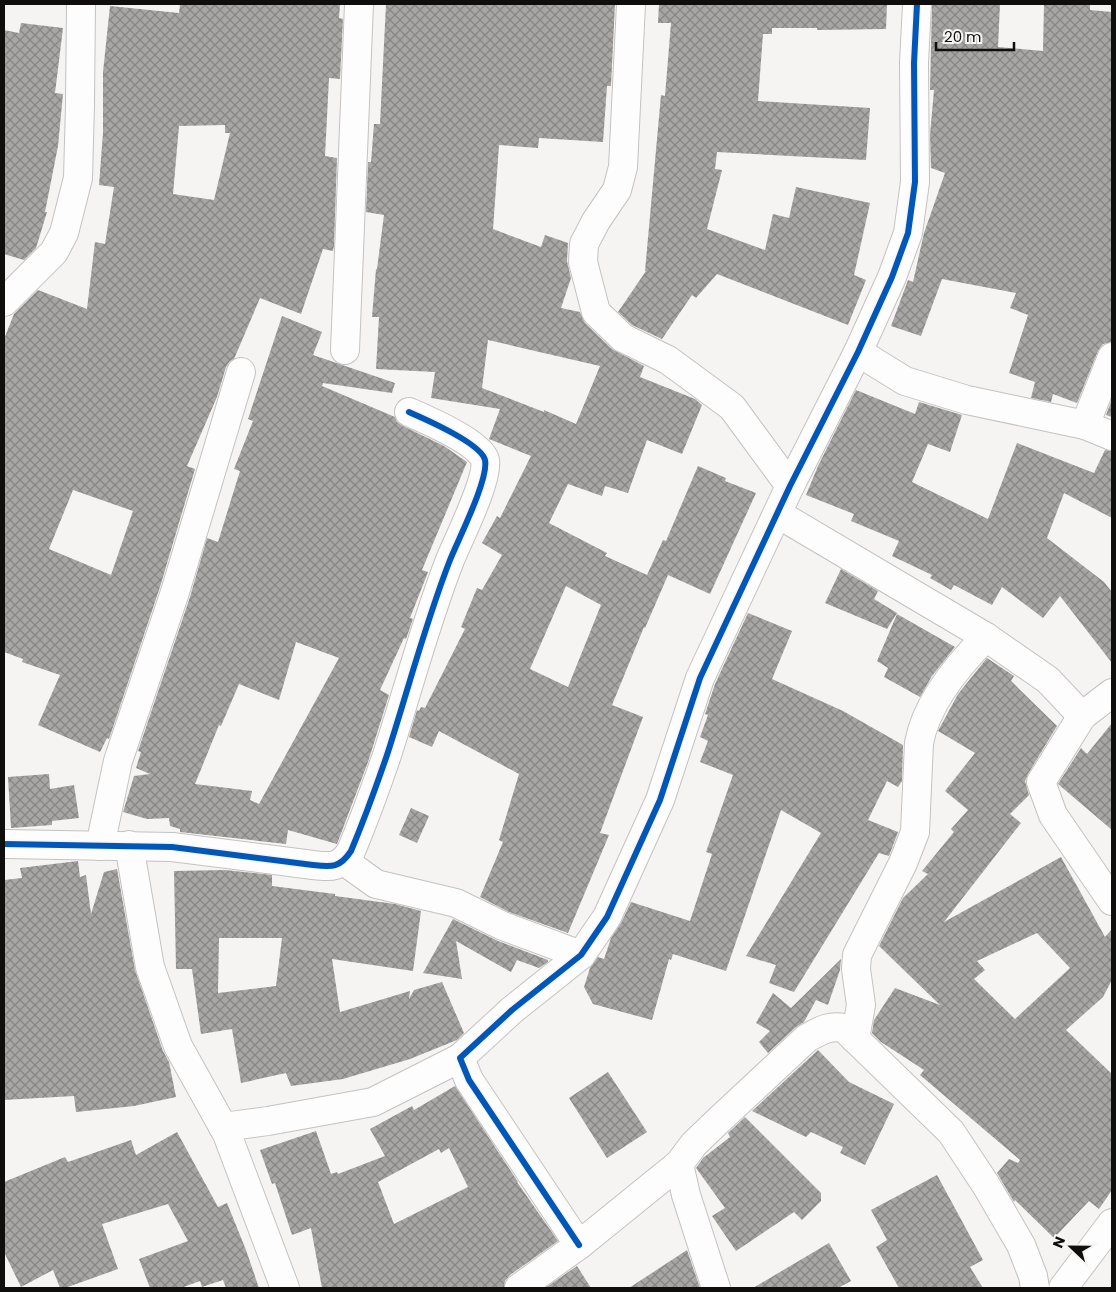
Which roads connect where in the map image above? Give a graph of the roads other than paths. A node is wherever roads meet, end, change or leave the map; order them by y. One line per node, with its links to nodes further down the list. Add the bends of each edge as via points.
1 (81, 4): 5 (street, via 78,178 64,233 54,252)
2 (359, 4): 6 (street)
3 (631, 4): 13 (street, via 624,167 617,190 584,244 583,262 596,312 623,338 668,360 732,406)
4 (917, 4): 7 (street, via 915,182 908,233)
5 (4, 302)
6 (345, 350)
7 (858, 352): 11 (street, via 905,381 967,400); 13 (street)
8 (1112, 358): 11 (street)
9 (240, 372): 19 (street, via 175,592 118,761)
10 (409, 412): 21 (street, via 449,430 479,451 485,460 484,471 430,617 380,774 351,851)
11 (1085, 425): 12 (street)
12 (1112, 436)
13 (790, 486): 14 (street)
14 (778, 514): 15 (street); 23 (street, via 700,678 660,800 607,917)
15 (986, 637): 17 (street, via 1048,680); 24 (street, via 946,683 921,729 915,832 857,955 861,1005)
16 (1112, 693): 17 (street)
17 (1082, 716): 22 (street, via 1041,782 1053,815)
18 (4, 844): 19 (street)
19 (100, 846): 20 (street)
20 (129, 846): 21 (street, via 182,848 313,866 332,866); 26 (street, via 150,967 178,1046)
21 (344, 861): 23 (street, via 376,884 456,903 503,926)
22 (1112, 901)
23 (580, 955): 25 (street, via 512,1010)
24 (856, 1039): 27 (street, via 844,1028 833,1026 807,1038 694,1144); 33 (street, via 951,1132 1021,1245)
25 (460, 1058): 26 (street, via 373,1102); 29 (street, via 469,1080)
26 (223, 1126): 30 (street)
27 (679, 1164): 29 (street); 32 (street)
28 (1112, 1225): 34 (street)
29 (579, 1246): 31 (street)
30 (285, 1288)
31 (519, 1288)
32 (716, 1288)
33 (1035, 1288)
34 (1063, 1288)

